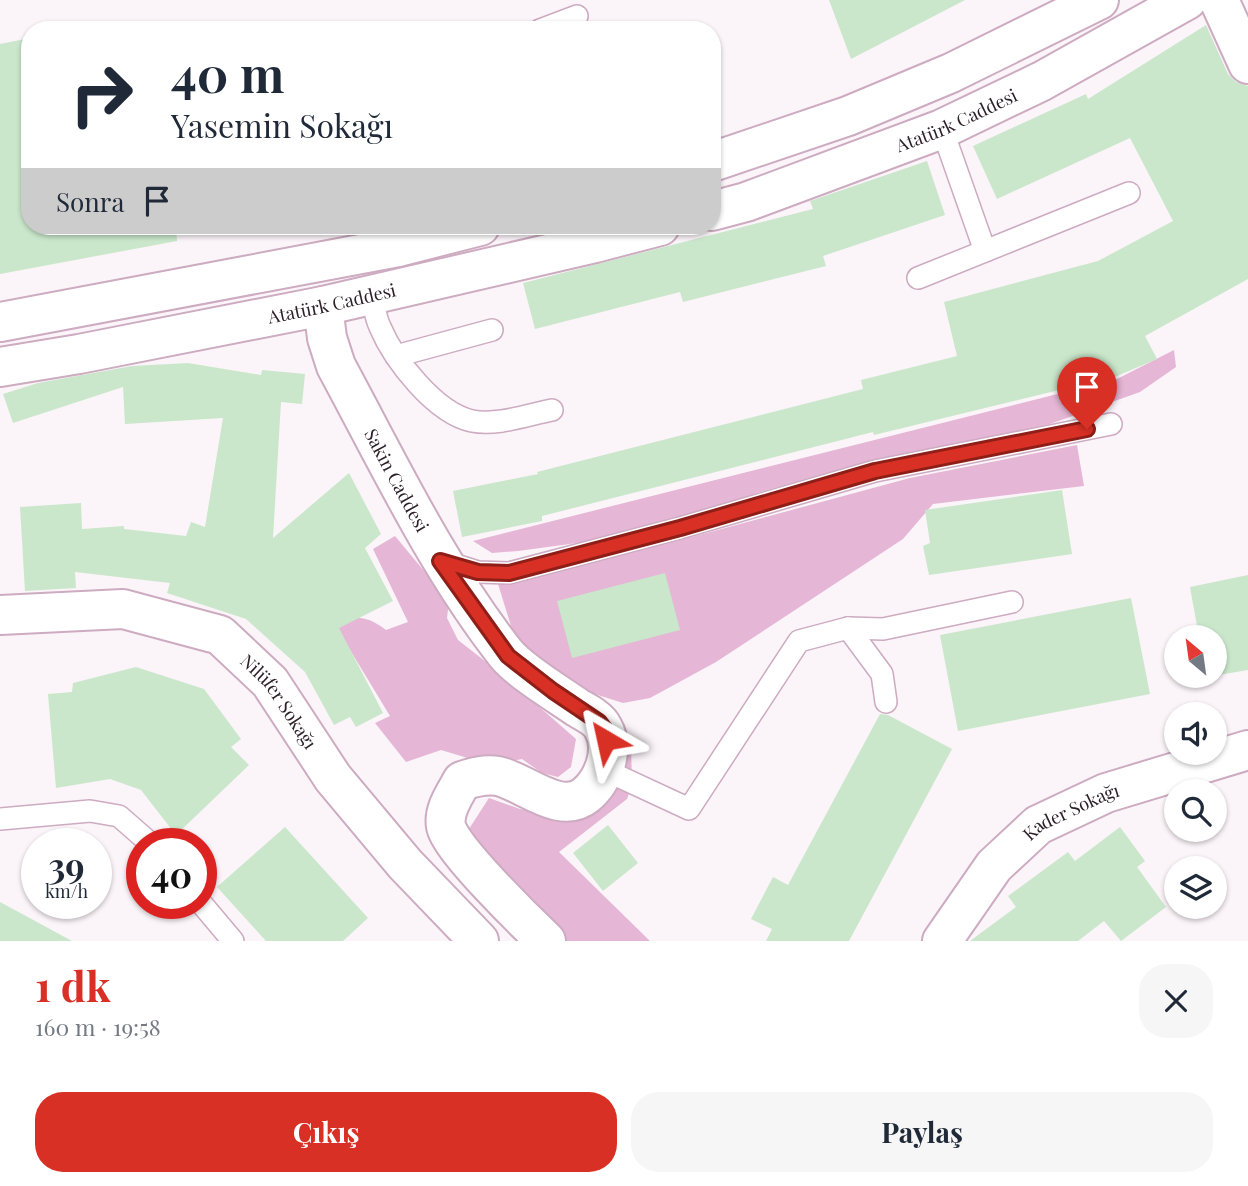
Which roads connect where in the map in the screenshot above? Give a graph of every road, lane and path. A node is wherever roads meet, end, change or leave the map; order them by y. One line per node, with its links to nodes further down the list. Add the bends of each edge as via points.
1 (1099, 0): 8 (main road, via 951,73 848,116)
2 (1187, 0): 7 (main road, Atatürk Caddesi, via 1042,81)
3 (1219, 0): 6 (main road)
4 (577, 16): 5 (lane)
5 (564, 21)
6 (1248, 64)
7 (942, 129): 10 (main road, Atatürk Caddesi); 13 (lane)
8 (721, 159)
9 (1129, 193): 13 (lane)
10 (721, 209)
11 (415, 235): 14 (main road)
12 (626, 235): 16 (main road, Atatürk Caddesi)
13 (985, 251): 15 (lane)
14 (319, 261): 17 (main road, Sakin Caddesi); 18 (main road)
15 (918, 278)
16 (372, 295): 17 (main road, Atatürk Caddesi); 20 (lane, via 378,324)
17 (323, 306): 21 (main road, Atatürk Caddesi); 24 (main road, Sakin Caddesi, via 336,366)
18 (0, 322)
19 (492, 330): 20 (lane)
20 (396, 356): 22 (lane, via 445,408 471,421 493,422)
21 (0, 367)
22 (552, 410)
23 (1111, 424): 24 (lane, via 875,471 509,573 478,572)
24 (440, 561): 30 (main road, Sakin Caddesi, via 508,656 599,722 605,730)
25 (1012, 601): 27 (lane, via 883,629)
26 (0, 615): 35 (main road, Nilüfer Sokağı, via 123,609 220,635 270,681 333,778 405,864)
27 (848, 628): 28 (lane, via 883,674); 30 (lane, via 799,641 689,809)
28 (886, 702)
29 (1248, 750): 37 (main road, Kader Sokağı, via 1106,793 1038,825 994,866)
30 (605, 770): 36 (main road, via 584,797 568,802 552,801 498,776 480,775 461,781 447,810 446,828 459,849)
31 (0, 819): 32 (lane, via 90,811 119,816)
32 (133, 828)
33 (214, 919): 34 (lane)
34 (233, 941)
35 (479, 941)
36 (546, 941)
37 (942, 941)

